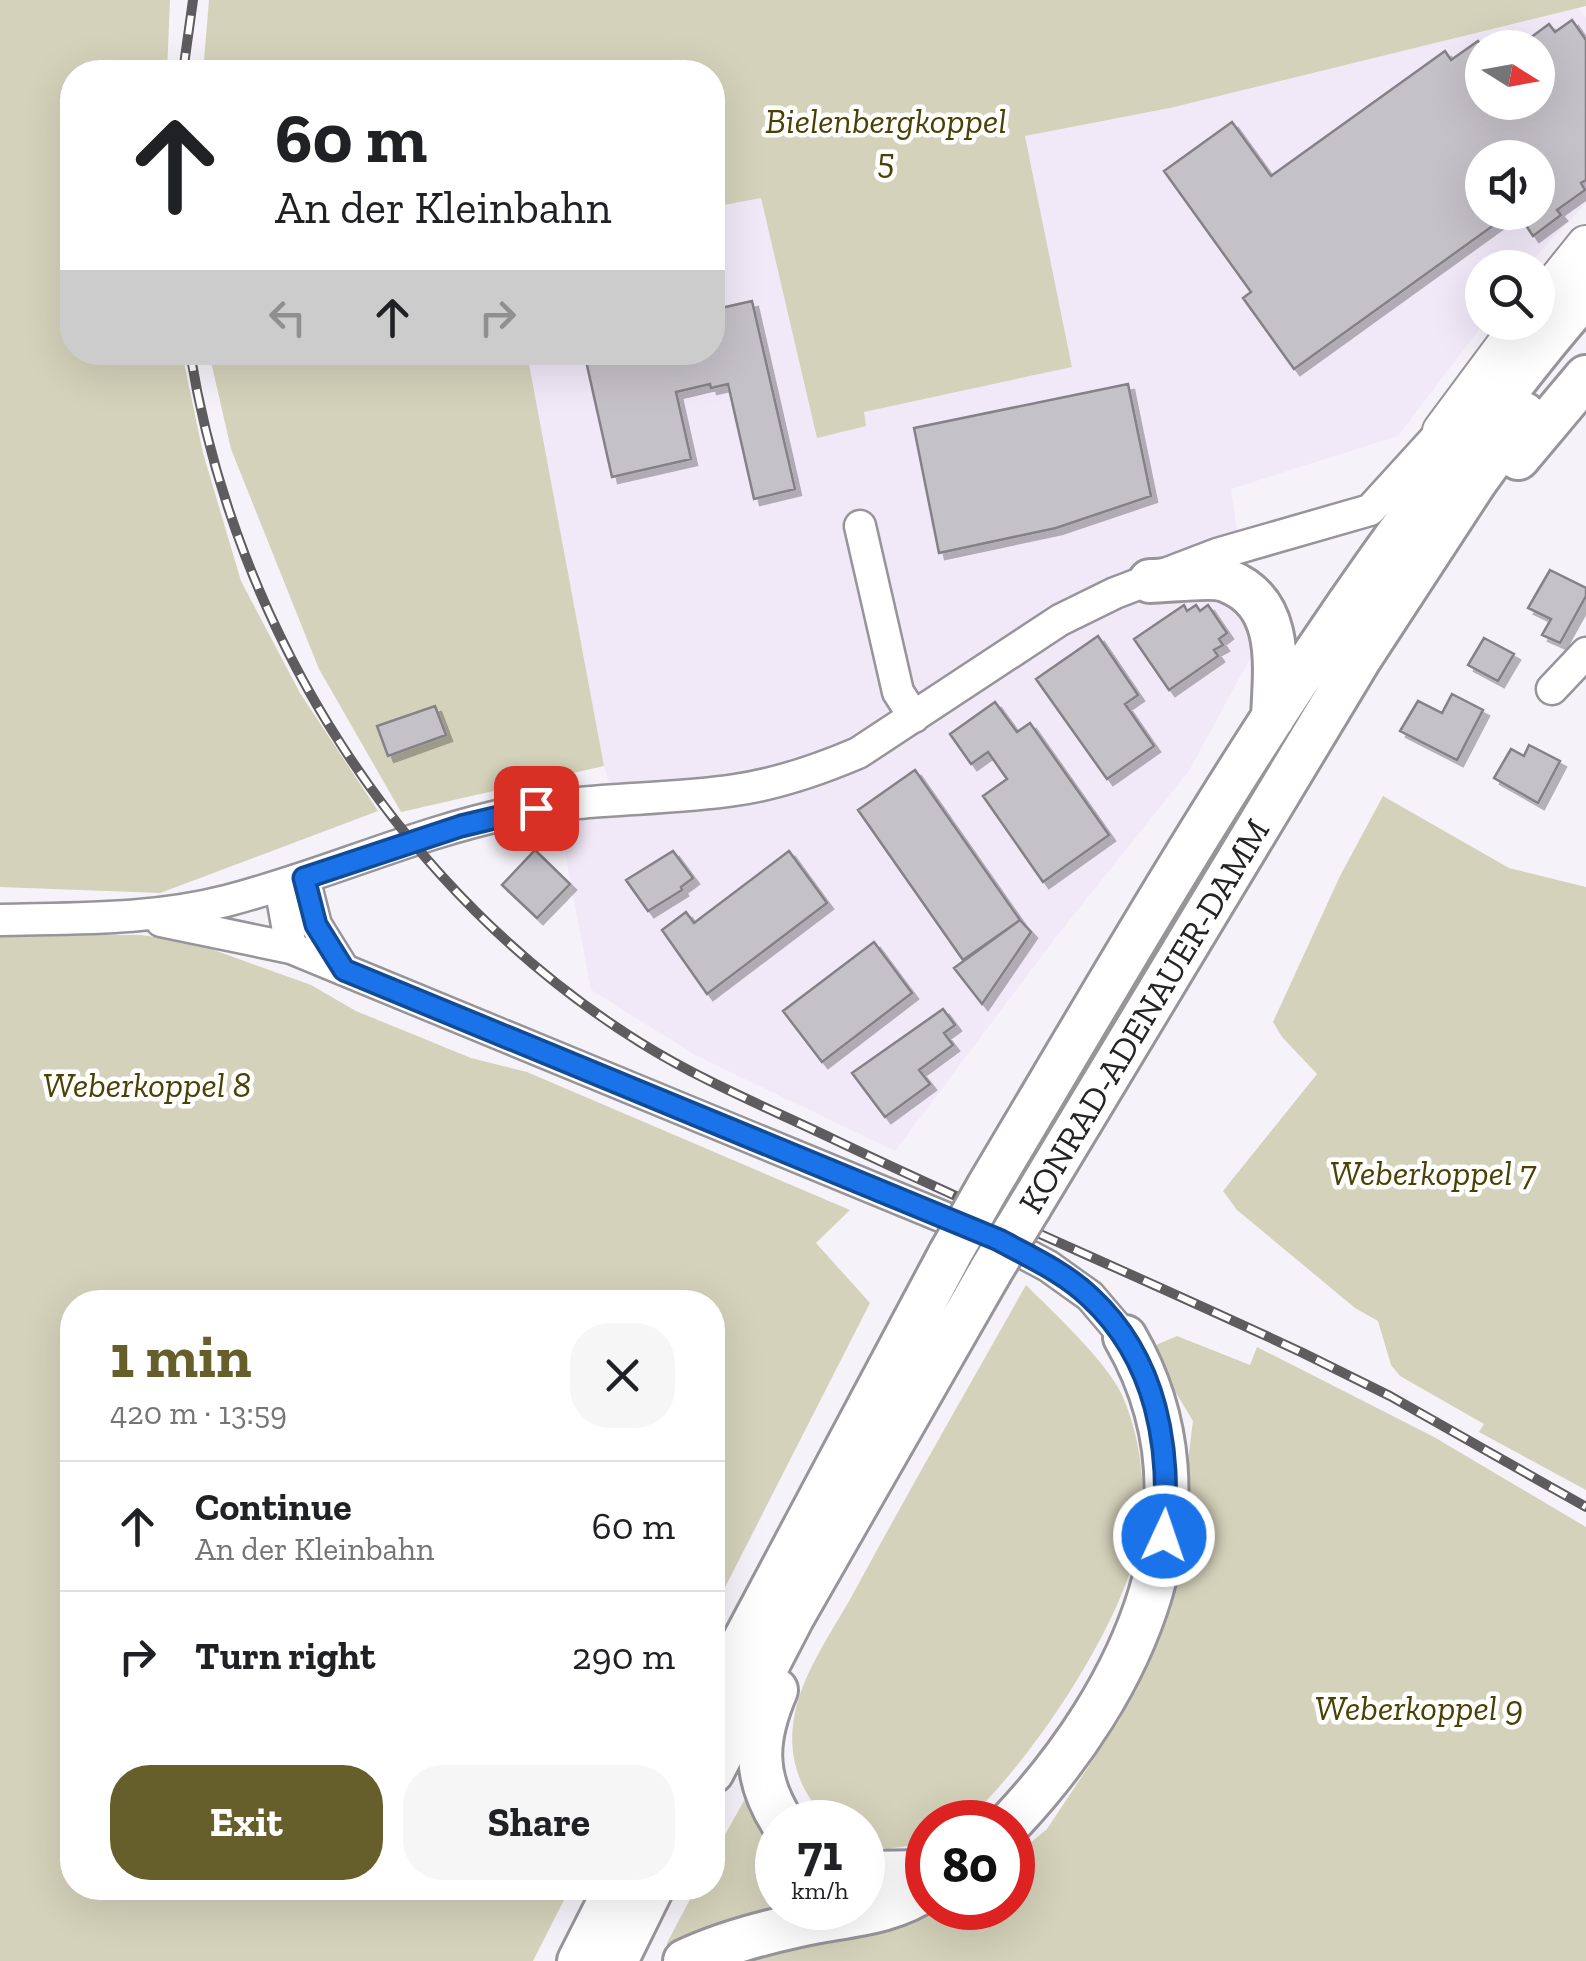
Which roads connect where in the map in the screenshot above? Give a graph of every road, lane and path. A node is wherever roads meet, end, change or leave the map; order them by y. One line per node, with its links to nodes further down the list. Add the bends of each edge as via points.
1 (1586, 245): 2 (main road)
2 (1555, 283)
3 (1586, 295): 9 (highway, KONRAD-ADENAUER-DAMM)
4 (1586, 338): 12 (highway, KONRAD-ADENAUER-DAMM, via 1474,482)
5 (1510, 340): 7 (main road)
6 (1586, 377): 12 (highway, via 1489,493 1413,604)
7 (1442, 432): 9 (highway); 10 (street, via 1370,510 1217,554)
8 (860, 526): 14 (street, via 898,692)
9 (1371, 569): 15 (highway, KONRAD-ADENAUER-DAMM)
10 (1150, 581): 14 (street, via 1060,620); 15 (highway, via 1226,580 1257,601 1277,653)
11 (1586, 654): 13 (street)
12 (1360, 658): 22 (highway, KONRAD-ADENAUER-DAMM, bridge, via 990,1272)
13 (1552, 689)
14 (914, 717): 16 (street, via 858,753 788,780 516,812)
15 (1273, 719): 23 (highway, KONRAD-ADENAUER-DAMM, bridge, via 988,1187)
16 (292, 882): 17 (street); 19 (street); 20 (street)
17 (138, 916): 18 (street); 19 (street)
18 (0, 920)
19 (291, 948): 20 (street)
20 (344, 970): 21 (street, via 999,1240 1090,1296)
21 (1125, 1337): 26 (highway, via 1156,1403 1166,1462 1157,1576 1107,1694)
22 (794, 1616): 24 (highway, KONRAD-ADENAUER-DAMM); 25 (highway, via 760,1735 760,1780)
23 (725, 1676)
24 (725, 1747)
25 (770, 1800)
26 (1031, 1800)
27 (610, 1900): 30 (highway)
28 (646, 1900): 31 (highway)
29 (905, 1901): 32 (highway)
30 (579, 1961)
31 (616, 1961)
32 (684, 1961)

